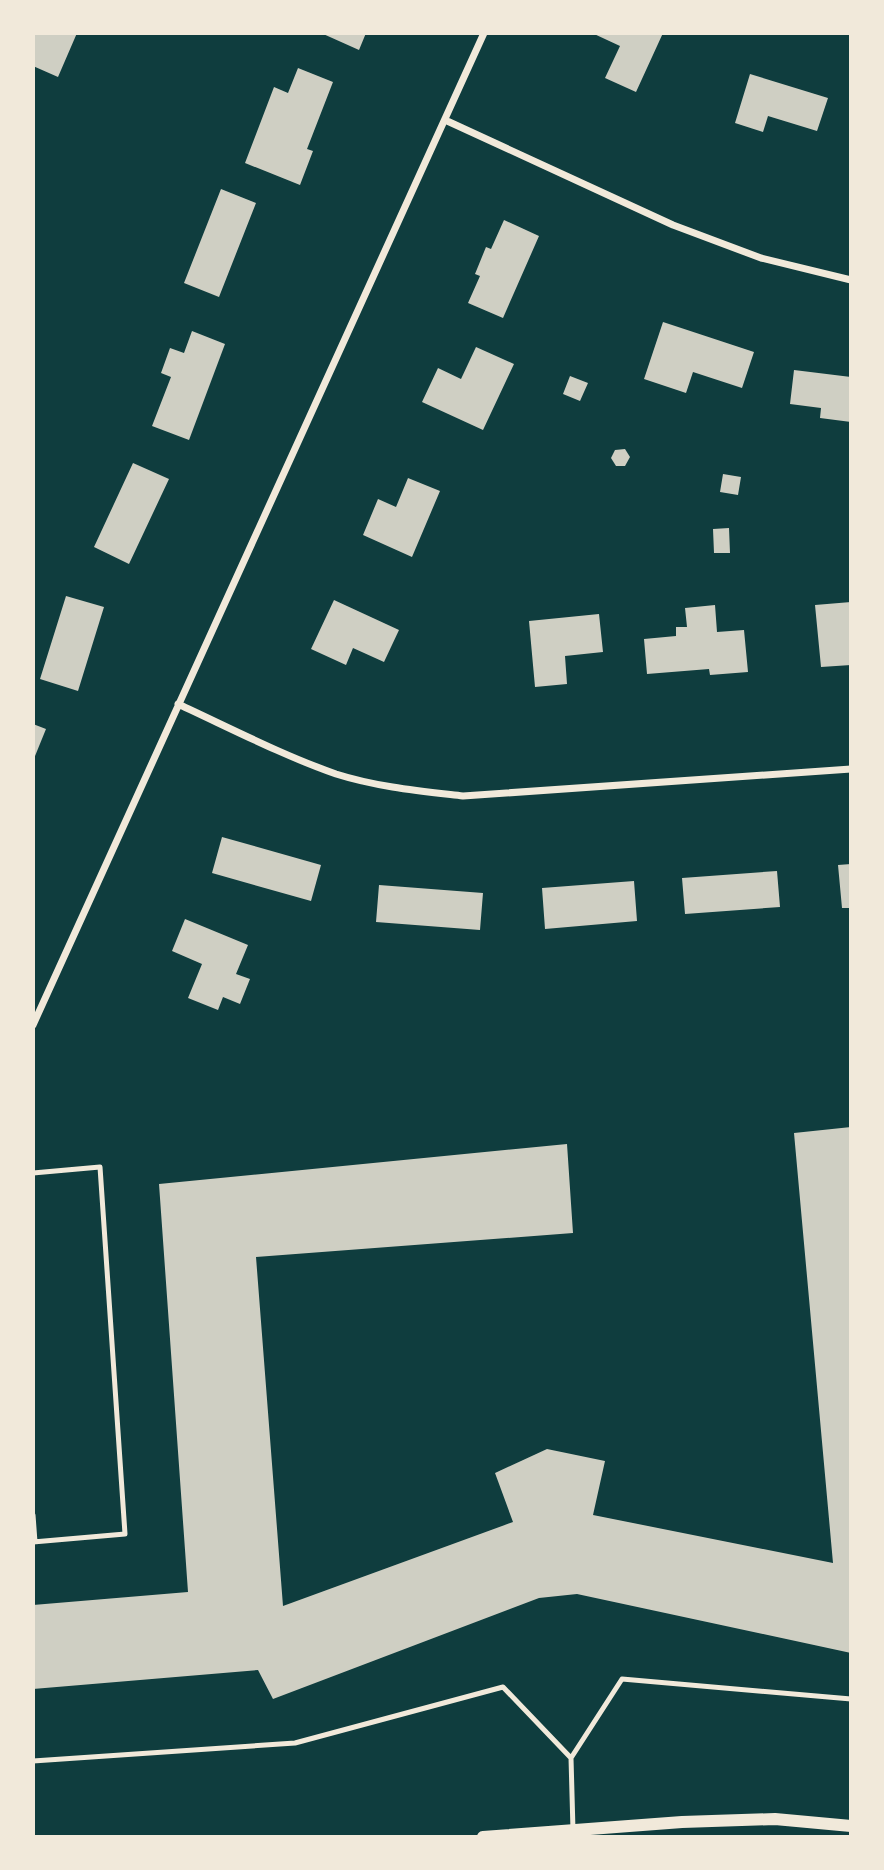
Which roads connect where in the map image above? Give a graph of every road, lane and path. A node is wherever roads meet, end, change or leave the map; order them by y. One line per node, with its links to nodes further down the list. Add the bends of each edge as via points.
1 (484, 33): 2 (street)
2 (445, 120): 3 (street, via 673,225 761,258); 4 (street)
3 (851, 280)
4 (178, 704): 5 (street, via 337,774 400,789 463,796); 6 (street)
5 (851, 769)
6 (33, 1025)
7 (33, 1173): 9 (lane, via 100,1167 125,1534)
8 (33, 1515): 9 (lane)
9 (34, 1542)
10 (851, 1699): 11 (lane, via 622,1679)
11 (571, 1758): 12 (lane, via 503,1687 295,1743); 14 (lane)
12 (33, 1761)
13 (851, 1826): 14 (street, via 775,1819)
14 (573, 1830): 15 (street)
15 (483, 1837)

